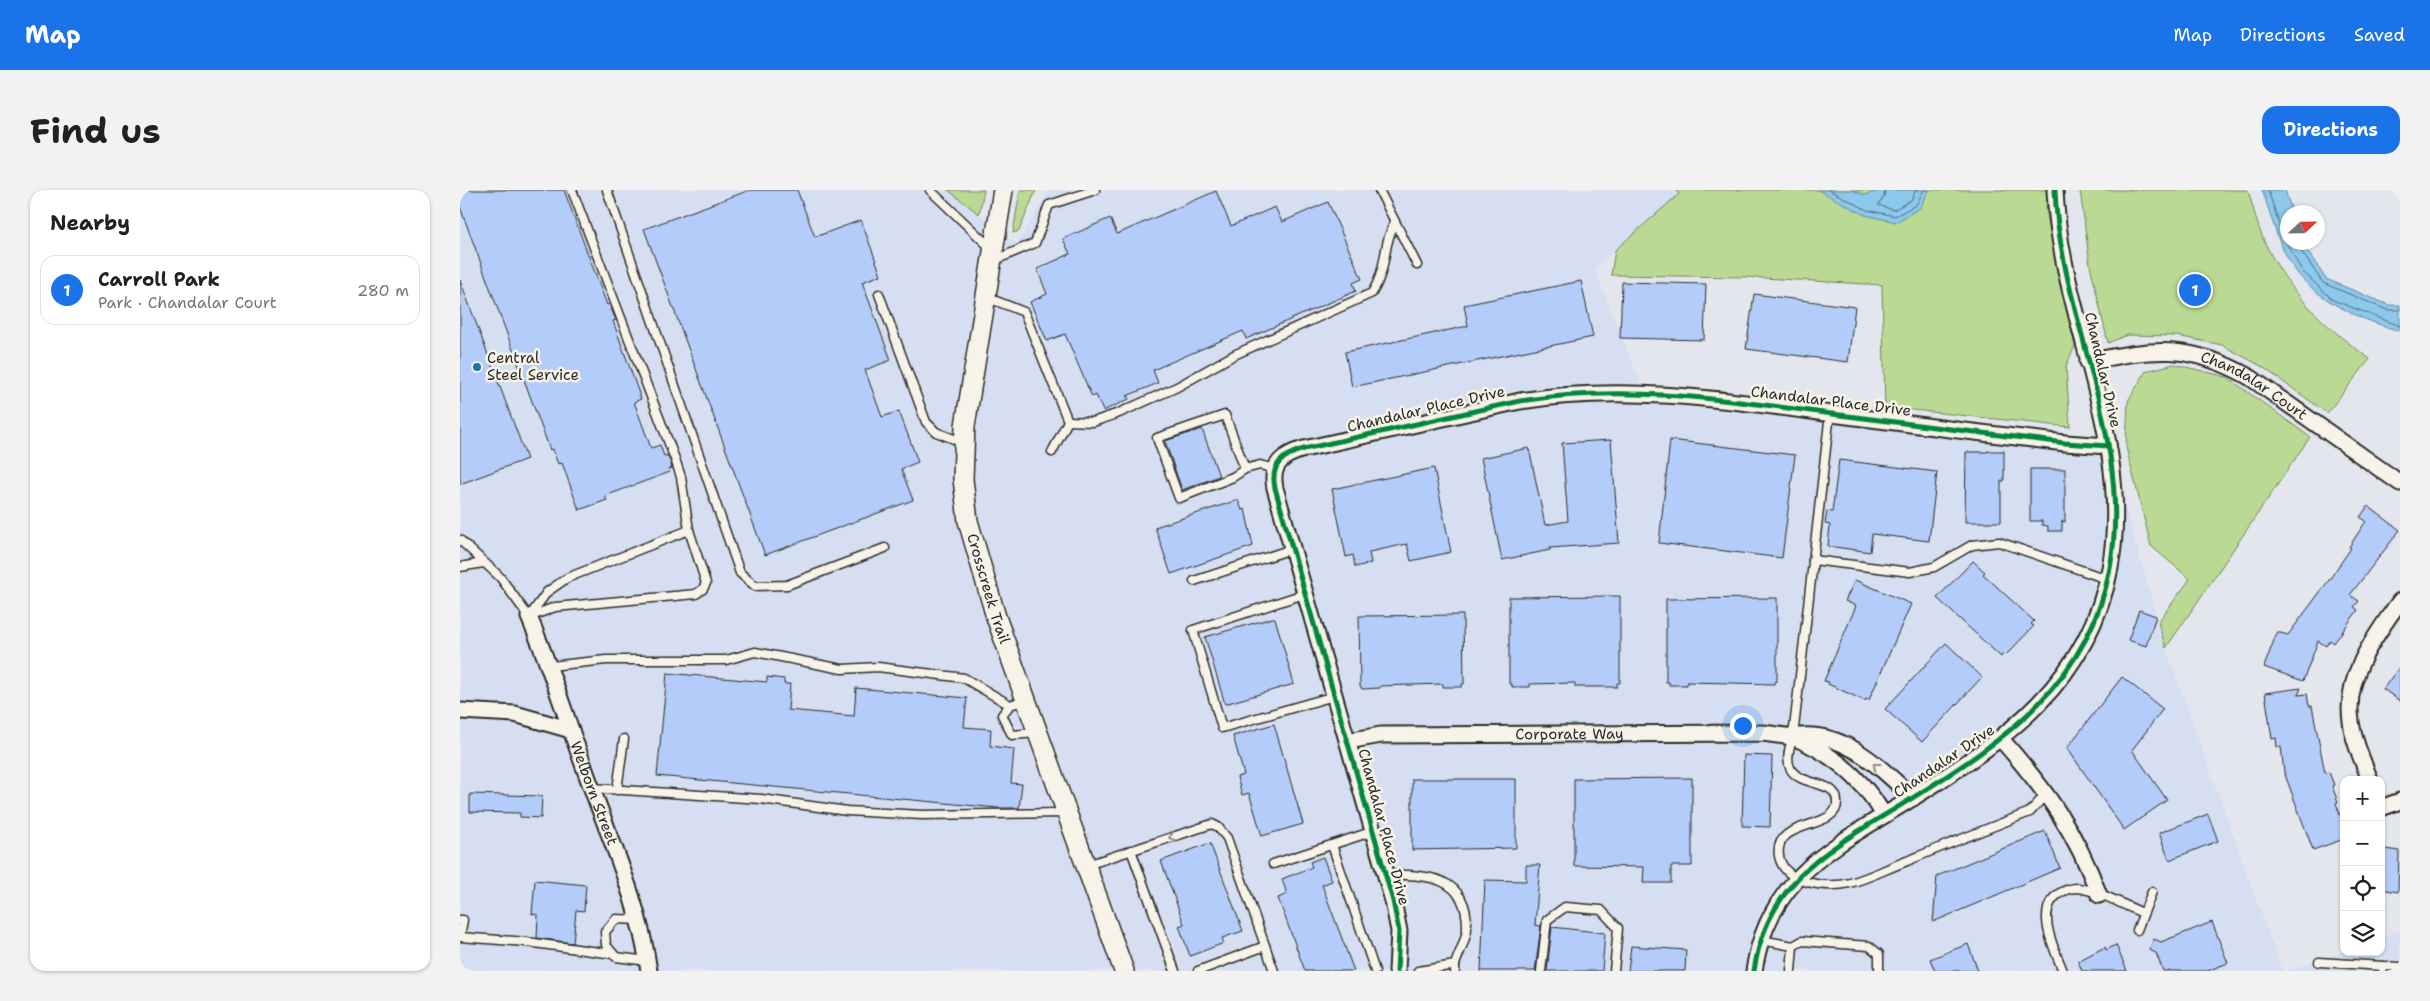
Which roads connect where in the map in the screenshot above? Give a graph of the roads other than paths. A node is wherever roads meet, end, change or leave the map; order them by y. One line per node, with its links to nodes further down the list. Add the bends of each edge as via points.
1 (572, 190): 22 (lane, via 675,459)
2 (607, 190): 24 (lane, via 740,573 755,586 787,585)
3 (930, 190): 9 (lane)
4 (1004, 190): 9 (street, Crosscreek Trail)
5 (1095, 190): 9 (lane, via 1049,205 1035,243)
6 (1379, 190): 8 (lane)
7 (2055, 190): 13 (street, Chandalar Drive, via 2059,230)
8 (1395, 222): 10 (lane); 15 (lane, via 1388,234 1380,279 1372,293 1234,355 1177,387 1119,413 1093,422)
9 (992, 256): 12 (street, Crosscreek Trail)
10 (1417, 265)
11 (879, 294): 16 (lane, via 926,422 936,432)
12 (986, 297): 15 (lane, via 1024,312); 16 (street, Crosscreek Trail)
13 (2088, 362): 17 (street, Chandalar Drive); 21 (street, Chandalar Court, via 2156,350 2190,353 2226,363)
14 (1830, 414): 17 (street, Chandalar Place Drive); 20 (street, Chandalar Place Drive, via 1641,393 1542,397 1304,449 1284,456); 26 (lane)
15 (1068, 421): 18 (lane)
16 (964, 444): 36 (street, Crosscreek Trail, via 963,479 973,543)
17 (2108, 446): 29 (street, Chandalar Drive, via 2116,518)
18 (1052, 452)
19 (1245, 469): 19 (lane, via 1225,414 1157,438 1179,498); 20 (lane, via 1260,465)
20 (1274, 469): 25 (street, Chandalar Place Drive, via 1275,488)
21 (2400, 483)
22 (689, 530): 33 (lane, via 566,578 547,592); 33 (lane, via 706,583 696,594 555,607)
23 (460, 540): 27 (lane)
24 (885, 548)
25 (1292, 550): 30 (lane); 31 (street, Chandalar Place Drive)
26 (1813, 560): 29 (lane, via 1910,572 1934,567 1972,545 1998,542); 40 (lane)
27 (483, 563): 28 (lane); 33 (lane, via 500,577)
28 (460, 567)
29 (2107, 580): 42 (street, Chandalar Drive, via 2090,633 2076,658 2045,698)
30 (1194, 581)
31 (1304, 594): 35 (street, Chandalar Place Drive); 35 (lane, via 1193,630 1195,639 1222,728)
32 (2400, 601): 44 (street, via 2364,657 2351,693 2353,733)
33 (529, 617): 34 (street, Welborn Street)
34 (550, 666): 36 (lane, via 606,660 726,660 755,652 842,668 878,667 964,678); 38 (street, Welborn Street)
35 (1334, 696): 43 (street, Chandalar Place Drive)
36 (1018, 702): 39 (street, Crosscreek Trail); 39 (lane, via 1002,715 1012,735)
37 (460, 711): 38 (street, via 515,714)
38 (571, 730): 45 (street, Welborn Street)
39 (1038, 733): 51 (street, Crosscreek Trail)
40 (1793, 737): 43 (street, Corporate Way, via 1763,734 1381,735); 48 (street, Corporate Way, one-way to 40, via 1846,744 1821,735); 52 (street, Corporate Way, via 1816,747 1863,784); 59 (lane, via 1787,752 1793,773 1803,781 1827,787 1838,801 1836,809 1824,819 1784,837 1780,857 1784,867)
41 (624, 739): 46 (lane)
42 (2001, 739): 47 (street); 48 (street, Chandalar Drive)
43 (1348, 741): 53 (street, Chandalar Place Drive)
44 (2369, 776)
45 (592, 788): 46 (lane); 64 (street, Welborn Street)
46 (617, 790): 51 (lane, via 761,799 847,811 922,815)
47 (2046, 794): 59 (lane, via 2030,812 1849,884 1812,884); 61 (street, via 2082,850)
48 (1913, 798): 52 (street, Chandalar Drive)
49 (2400, 801): 50 (street)
50 (2385, 807)
51 (1068, 813): 57 (street, Crosscreek Trail)
52 (1884, 816): 59 (street, Chandalar Drive, via 1828,850)
53 (1374, 832): 54 (lane); 58 (street, Chandalar Place Drive)
54 (1332, 845): 56 (lane); 80 (lane)
55 (1131, 850): 57 (lane); 68 (lane, one-way to 55, via 1227,838 1218,827 1212,824); 77 (lane)
56 (1273, 864)
57 (1087, 866): 76 (street, Crosscreek Trail)
58 (1385, 875): 74 (lane, via 1419,874 1454,887 1460,894 1467,928); 81 (street, Chandalar Place Drive, via 1399,931)
59 (1796, 878): 67 (street, Chandalar Drive, via 1776,905)
60 (2152, 892): 62 (lane)
61 (2099, 895): 62 (lane); 88 (lane, via 2078,888 2066,890 2056,896 2047,911 2048,927)
62 (2143, 913): 65 (lane)
63 (460, 920): 66 (lane, via 463,920)
64 (639, 920): 70 (lane, via 616,919 605,932 606,945); 72 (street, Welborn Street)
65 (2137, 930)
66 (460, 937): 70 (lane)
67 (1761, 940): 69 (lane); 85 (street, Chandalar Drive)
68 (1265, 946): 78 (lane); 79 (lane)
69 (1793, 946): 86 (lane); 87 (lane, via 1802,942 1869,946 1879,954)
70 (613, 954): 72 (lane)
71 (2318, 962): 75 (lane)
72 (648, 966)
73 (2400, 966): 75 (lane)
74 (1455, 968): 82 (lane)
75 (2383, 968)
76 (1124, 971)
77 (1175, 971)
78 (1198, 971)
79 (1274, 971)
80 (1375, 971)
81 (1397, 971)
82 (1418, 971)
83 (1542, 971): 84 (lane, via 1547,920 1565,907 1601,910 1618,928)
84 (1614, 971)
85 (1754, 971)
86 (1791, 971)
87 (1879, 971)
88 (2063, 971)

